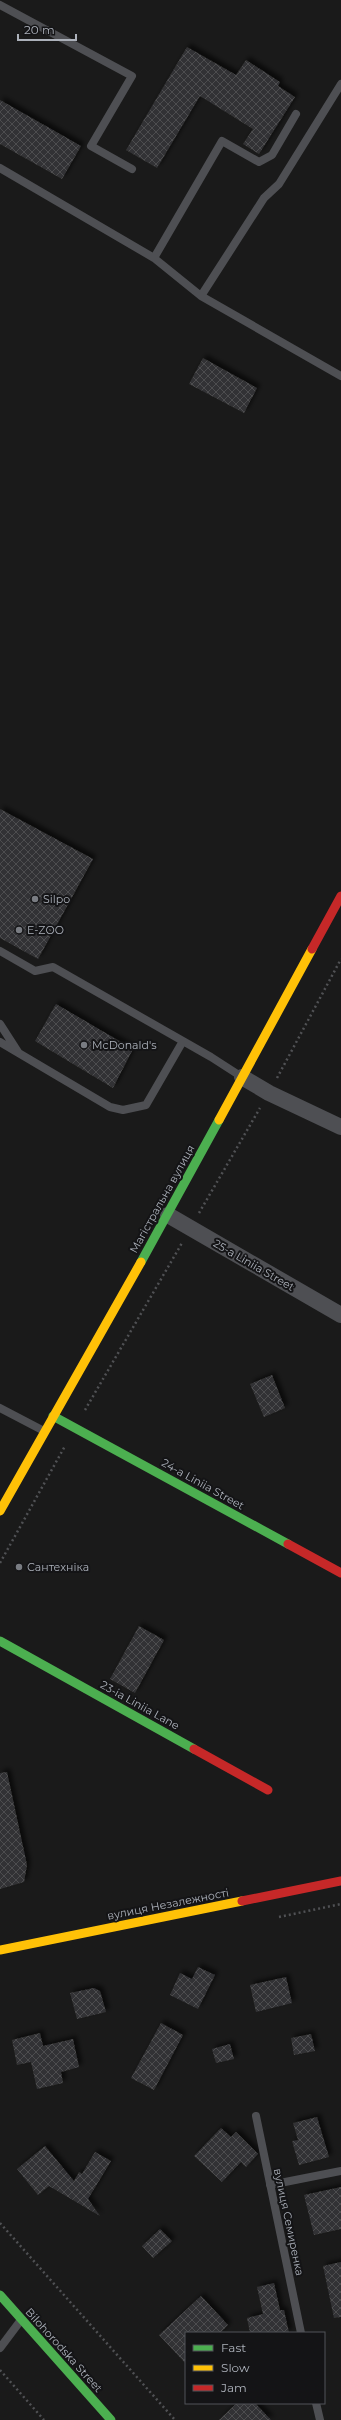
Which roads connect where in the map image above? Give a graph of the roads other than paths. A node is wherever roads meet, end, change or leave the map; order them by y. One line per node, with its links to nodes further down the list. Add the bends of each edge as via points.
1 (0, 5): 5 (lane, via 132,76 92,146)
2 (341, 84): 7 (lane, via 279,184 264,198)
3 (296, 114): 6 (lane, via 272,155 259,162 222,141)
4 (0, 168): 6 (lane)
5 (132, 169)
6 (154, 258): 7 (lane)
7 (201, 296): 8 (lane)
8 (341, 376)
9 (341, 896): 15 (main road, Магістральна вулиця)
10 (0, 952): 12 (lane, via 35,971 53,967)
11 (0, 1024): 14 (lane)
12 (183, 1041): 14 (lane, via 146,1105 123,1110 110,1107); 15 (lane)
13 (0, 1042): 14 (lane)
14 (18, 1053)
15 (242, 1077): 16 (street, via 269,1093); 17 (main road, Магістральна вулиця)
16 (341, 1127)
17 (168, 1215): 18 (street, 25-a Liniia Street); 20 (main road, Магістральна вулиця)
18 (341, 1315)
19 (0, 1408): 21 (lane)
20 (53, 1416): 21 (main road, Магістральна вулиця); 23 (main road, 24-a Liniia Street)
21 (44, 1431): 22 (main road, Магістральна вулиця)
22 (0, 1511)
23 (341, 1573)
24 (0, 1641): 25 (main road, 23-ia Liniia Lane)
25 (268, 1790)
26 (341, 1881): 27 (main road, вулиця Незалежності)
27 (0, 1950)
28 (256, 2116): 30 (lane, вулиця Семиренка)
29 (341, 2170): 30 (lane)
30 (270, 2185): 33 (lane, вулиця Семиренка)
31 (0, 2295): 32 (main road, Bilohorodska Street)
32 (22, 2320): 34 (lane); 36 (main road, Bilohorodska Street)
33 (301, 2332)
34 (0, 2348)
35 (316, 2404): 37 (lane)
36 (111, 2420)
37 (320, 2420)

